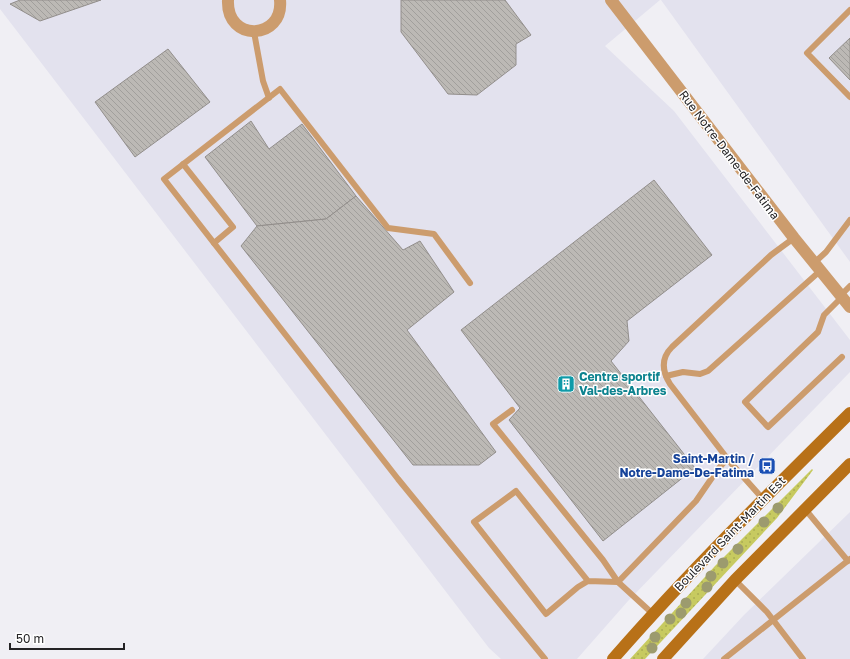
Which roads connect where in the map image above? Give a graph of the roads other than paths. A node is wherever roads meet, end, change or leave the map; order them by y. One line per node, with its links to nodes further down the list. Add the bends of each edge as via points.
1 (228, 0): 5 (street, via 230,17 235,24)
2 (280, 0): 5 (street, via 274,23 268,28)
3 (611, 0): 10 (street, Rue Notre-Dame-de-Fatima)
4 (850, 10): 7 (lane, via 807,53)
5 (254, 32): 6 (lane)
6 (268, 98): 8 (lane); 13 (lane, via 280,90 388,228 434,234)
7 (850, 98)
8 (183, 164): 11 (lane, via 233,227); 11 (lane, via 164,179)
9 (850, 220): 12 (lane)
10 (794, 238): 12 (street, Rue Notre-Dame-de-Fatima); 18 (lane, via 771,255 672,347 664,360)
11 (214, 243): 31 (lane, via 398,479)
12 (817, 267): 15 (street, Rue Notre-Dame-de-Fatima); 18 (lane, via 708,371 700,374 683,372)
13 (470, 283)
14 (850, 286): 15 (lane)
15 (842, 296): 16 (street, Rue Notre-Dame-de-Fatima); 17 (lane, via 824,314 818,332 745,402 768,427)
16 (850, 307)
17 (842, 357)
18 (666, 376): 21 (lane)
19 (512, 410): 28 (lane, via 493,424)
20 (850, 413): 23 (main road, Boulevard Saint-Martin Est)
21 (728, 458): 23 (lane); 28 (lane, via 696,501)
22 (850, 464): 24 (main road)
23 (763, 499): 29 (main road, Boulevard Saint-Martin Est)
24 (805, 509): 25 (lane); 26 (main road)
25 (849, 560): 30 (lane)
26 (735, 580): 30 (lane); 33 (main road)
27 (588, 582): 27 (lane, via 578,587 546,614 474,522 516,490); 28 (lane)
28 (618, 582): 29 (lane)
29 (653, 614): 32 (main road, Boulevard Saint-Martin Est)
30 (773, 620): 34 (lane); 35 (lane)
31 (545, 659)
32 (613, 659)
33 (664, 659)
34 (724, 659)
35 (803, 659)

